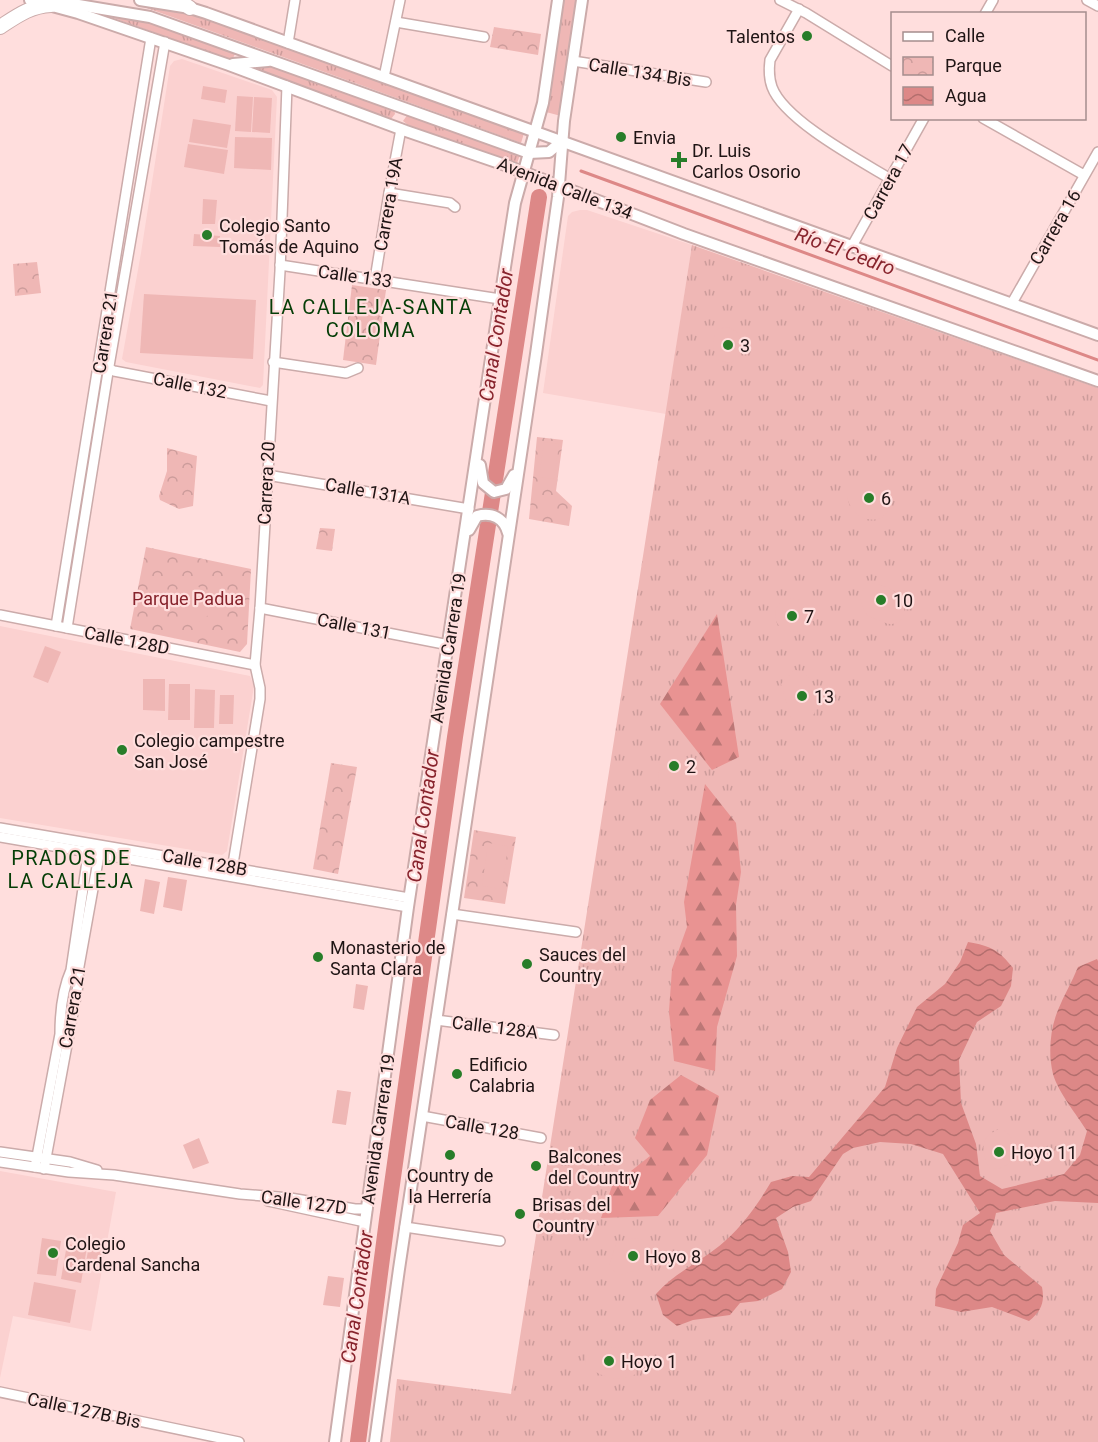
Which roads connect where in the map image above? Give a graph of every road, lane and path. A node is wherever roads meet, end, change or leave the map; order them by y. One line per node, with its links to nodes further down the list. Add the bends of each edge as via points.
1 (30, 0): 8 (main road, Avenida Calle 134)
2 (140, 0): 9 (main road)
3 (295, 0): 16 (street)
4 (400, 0): 11 (street)
5 (558, 0): 28 (main road, via 543,103)
6 (582, 0): 18 (main road)
7 (780, 0): 10 (street)
8 (49, 3): 12 (highway, via 27,9); 13 (main road, Avenida Calle 134); 17 (main road, via 82,4 150,17)
9 (184, 4): 16 (main road)
10 (799, 9): 20 (street); 34 (street, via 770,60 772,88 800,121)
11 (396, 22): 14 (street); 21 (street)
12 (0, 27)
13 (151, 38): 15 (main road, Avenida Calle 134); 44 (street, Carrera 21)
14 (484, 38)
15 (165, 42): 19 (main road, Avenida Calle 134); 47 (street, Carrera 21)
16 (288, 43): 21 (main road)
17 (272, 61): 19 (main road); 24 (main road)
18 (573, 61): 22 (street, Calle 134 Bis); 29 (main road)
19 (229, 65): 23 (main road, Avenida Calle 134)
20 (891, 65)
21 (384, 77): 28 (main road)
22 (706, 82)
23 (287, 86): 27 (main road, Avenida Calle 134); 39 (street, Carrera 20)
24 (399, 106): 27 (main road); 31 (main road)
25 (923, 120): 34 (street, Carrera 17)
26 (987, 120): 33 (street)
27 (401, 129): 32 (main road, Avenida Calle 134); 36 (street, Carrera 19A)
28 (535, 131): 29 (main road); 31 (main road)
29 (562, 141): 31 (main road, via 549,152); 35 (main road); 38 (main road)
30 (1098, 152): 33 (street, Carrera 16)
31 (529, 153): 32 (main road)
32 (523, 172): 35 (main road, Avenida Calle 134); 41 (main road)
33 (1084, 175): 42 (street, Carrera 16)
34 (889, 178): 38 (street, Carrera 17)
35 (559, 186): 48 (main road, Avenida Calle 134); 51 (main road)
36 (388, 193): 37 (street); 40 (street, Carrera 19A)
37 (455, 207)
38 (852, 246): 42 (main road)
39 (280, 265): 40 (street, Calle 133); 45 (street, Carrera 20)
40 (375, 279): 41 (street, Calle 133)
41 (500, 299): 50 (main road)
42 (1012, 303): 43 (main road)
43 (1098, 335)
44 (100, 362): 47 (street); 57 (street, Carrera 21)
45 (273, 362): 46 (street, via 346,373); 49 (street, Carrera 20)
46 (358, 368)
47 (109, 369): 49 (street, Calle 132); 58 (street, Carrera 21)
48 (1098, 381)
49 (271, 401): 52 (street, Carrera 20)
50 (478, 449): 51 (main road, via 483,483 494,492 509,485); 53 (main road)
51 (521, 452): 54 (main road)
52 (267, 475): 53 (street, Calle 131A); 55 (street, Carrera 20)
53 (473, 513): 54 (main road, via 494,516 504,523); 59 (main road, Avenida Carrera 19)
54 (508, 535): 67 (main road)
55 (260, 608): 59 (street, Calle 131); 60 (street, Carrera 20)
56 (0, 615): 57 (street, Calle 128D)
57 (56, 626): 58 (street, Calle 128D)
58 (67, 628): 60 (street, Calle 128D)
59 (448, 645): 66 (main road, Avenida Carrera 19)
60 (255, 665): 65 (street, Carrera 20, via 260,699)
61 (0, 828): 63 (street, Calle 128B)
62 (0, 837): 63 (street, Calle 128B)
63 (89, 847): 64 (street, Calle 128B); 74 (street, Carrera 21)
64 (100, 849): 65 (street, Calle 128B); 74 (street, Carrera 21, via 79,980)
65 (232, 872): 66 (street, Calle 128B)
66 (408, 903): 79 (main road, Avenida Carrera 19)
67 (452, 914): 68 (street); 69 (main road)
68 (576, 932)
69 (436, 1020): 70 (street, Calle 128A); 71 (main road)
70 (554, 1035)
71 (422, 1116): 72 (street, Calle 128); 81 (main road)
72 (541, 1138)
73 (0, 1152): 74 (street, Calle 127D)
74 (42, 1158): 76 (street, Carrera 21); 77 (street, Calle 127D)
75 (0, 1162): 76 (street, Calle 127D)
76 (40, 1168): 77 (street, Calle 127D)
77 (114, 1174): 78 (street, Calle 127D)
78 (240, 1194): 79 (street, Calle 127D); 80 (street, Calle 127D)
79 (367, 1209): 80 (main road, Avenida Carrera 19)
80 (365, 1222): 85 (main road, Avenida Carrera 19)
81 (405, 1227): 82 (street); 86 (main road)
82 (500, 1241)
83 (0, 1392): 84 (street, Calle 127B Bis)
84 (239, 1442)
85 (335, 1442)
86 (375, 1442)

